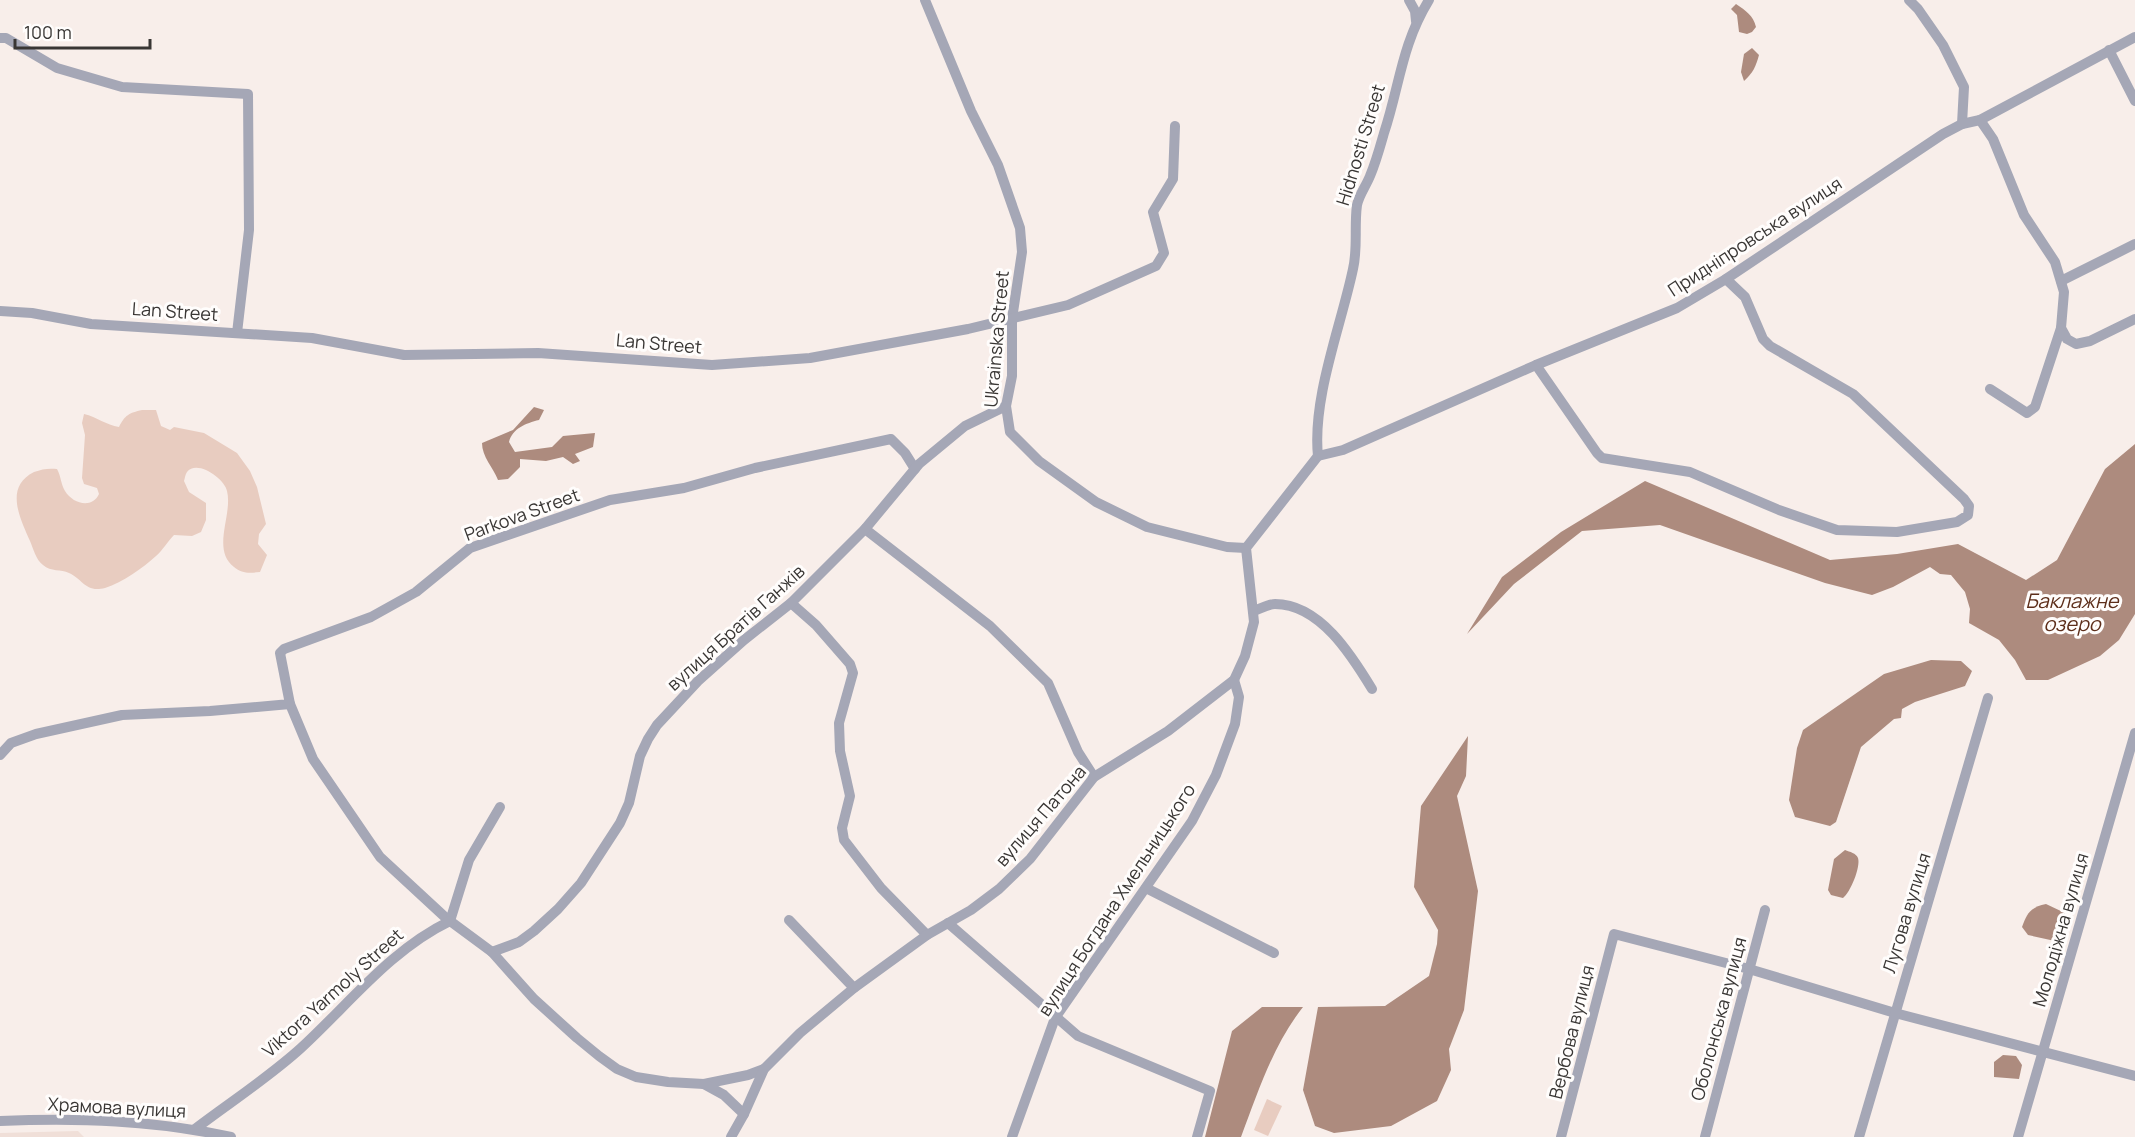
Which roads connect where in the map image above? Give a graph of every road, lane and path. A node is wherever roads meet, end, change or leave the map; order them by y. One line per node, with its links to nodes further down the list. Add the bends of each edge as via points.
1 (924, 0): 17 (street, Ukrainska Street, via 998,165 1020,228 1022,252)
2 (1409, 0): 5 (street)
3 (1429, 0): 5 (street, Hidnosti Street)
4 (1909, 0): 11 (street, via 1943,45 1964,87)
5 (1416, 21): 24 (street, Hidnosti Street, via 1402,60 1386,129 1358,202 1354,267 1325,383 1316,438)
6 (2135, 37): 8 (street, Придніпровська вулиця)
7 (0, 38): 20 (street, via 57,68 122,87 248,94 249,230)
8 (2109, 50): 9 (street); 10 (street, Придніпровська вулиця)
9 (2135, 101)
10 (1980, 120): 11 (street, Придніпровська вулиця); 15 (street, via 1993,139 2024,214 2055,262)
11 (1962, 124): 14 (street, Придніпровська вулиця)
12 (1175, 126): 17 (street, Lan Street, via 1173,179 1153,212 1164,253 1156,266 1068,305)
13 (2135, 244): 15 (street)
14 (1726, 279): 21 (street, Придніпровська вулиця, via 1677,308); 21 (street, via 1745,297 1763,339 1770,346 1853,394 1964,499 1969,506 1968,516 1957,522 1897,532 1837,530 1690,472 1602,458)
15 (2061, 281): 19 (street)
16 (0, 311): 20 (street, Lan Street, via 91,324)
17 (1012, 319): 20 (street, Lan Street, via 810,358 712,365 538,353 404,355 312,338); 23 (street, Ukrainska Street, via 1012,375)
18 (2135, 319): 19 (street, via 2076,344 2067,339)
19 (2061, 328): 22 (street, via 2035,408 2027,413)
20 (237, 333)
21 (1536, 365): 24 (street, Придніпровська вулиця, via 1343,450)
22 (1990, 388)
23 (1006, 406): 25 (street, вулиця Братів Ганжів, via 965,426); 27 (street, Ukrainska Street, via 1010,432 1040,461 1096,502 1147,527)
24 (1318, 456): 27 (street)
25 (915, 469): 26 (street, вулиця Братів Ганжів); 33 (street, Parkova Street, via 891,439 755,468 684,488 610,500 470,548 416,592 371,616 280,652)
26 (865, 530): 28 (street, вулиця Братів Ганжів); 36 (street, via 990,626 1048,683 1078,752)
27 (1246, 548): 29 (street)
28 (791, 603): 43 (street, via 816,625 850,664 853,673 839,723 840,751 850,796 842,828 844,840 881,888); 44 (street, вулиця Братів Ганжів, via 698,681 657,725 640,756 620,823 581,883 534,931 519,942)
29 (1253, 611): 30 (street, via 1251,640); 31 (street, via 1273,603 1296,608 1319,622 1343,644)
30 (1234, 680): 36 (street, вулиця Патона, via 1168,731); 38 (street, вулиця Богдана Хмельницького, via 1239,697 1235,724 1216,775 1192,821)
31 (1372, 689)
32 (1988, 698): 48 (street, Лугова вулиця)
33 (290, 704): 35 (street, via 123,715 36,734 11,743); 40 (street, via 312,759 380,857)
34 (2135, 733): 50 (street, Молодіжна вулиця)
35 (0, 755)
36 (1094, 777): 42 (street, вулиця Патона, via 1030,859 999,889)
37 (500, 807): 40 (street, via 469,860)
38 (1146, 888): 45 (street); 49 (street, вулиця Богдана Хмельницького)
39 (1765, 910): 46 (street, Оболонська вулиця)
40 (450, 921): 44 (street); 56 (street, Viktora Yarmoly Street, via 388,963 299,1050)
41 (789, 921): 47 (street)
42 (948, 923): 43 (street, вулиця Патона); 49 (street)
43 (927, 935): 47 (street, вулиця Патона)
44 (492, 952): 53 (street, via 534,999 617,1069 652,1080)
45 (1274, 953)
46 (1749, 969): 48 (street); 61 (street, Вербова вулиця, via 1614,934); 62 (street, Оболонська вулиця)
47 (854, 988): 51 (street, вулиця Патона)
48 (1895, 1012): 50 (street); 63 (street, Лугова вулиця)
49 (1055, 1018): 59 (street, вулиця Богдана Хмельницького); 60 (street, via 1078,1036 1210,1091)
50 (2043, 1053): 52 (street); 64 (street, Молодіжна вулиця)
51 (764, 1069): 53 (street, вулиця Патона); 54 (street, вулиця Патона)
52 (2135, 1076)
53 (704, 1084): 54 (street, via 724,1095)
54 (744, 1114): 57 (street, вулиця Патона)
55 (0, 1121): 56 (street, Храмова вулиця, via 108,1120)
56 (195, 1129): 58 (street, Храмова вулиця)
57 (734, 1136)
58 (231, 1137)
59 (1012, 1137)
60 (1197, 1137)
61 (1562, 1137)
62 (1705, 1137)
63 (1859, 1137)
64 (2018, 1137)

